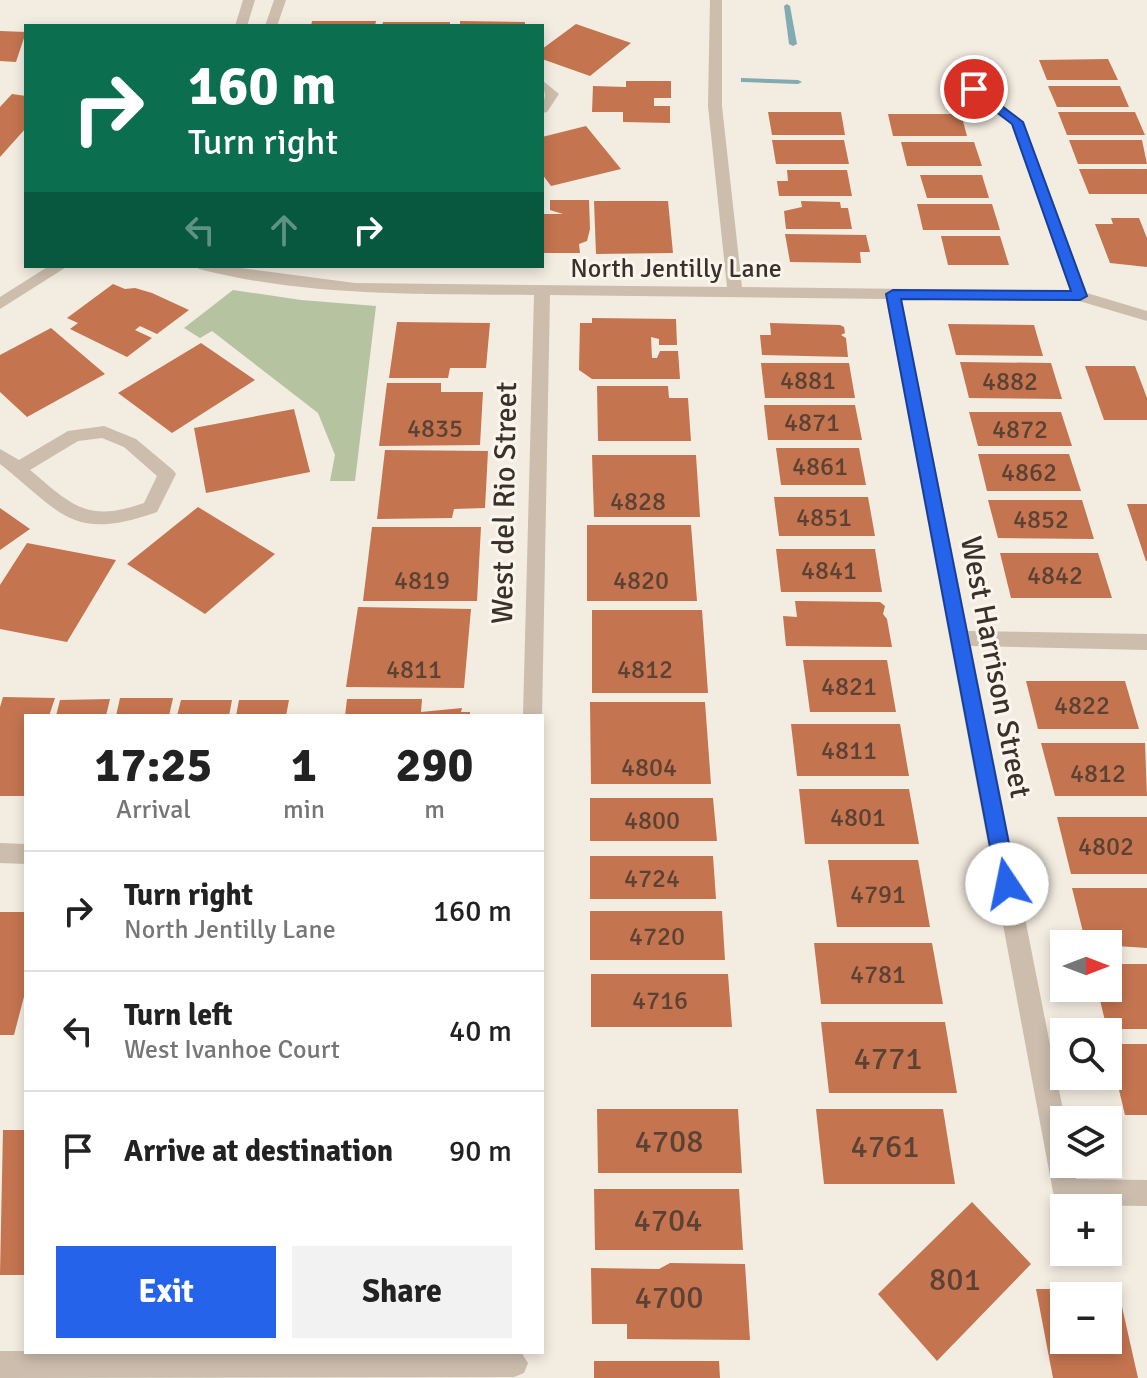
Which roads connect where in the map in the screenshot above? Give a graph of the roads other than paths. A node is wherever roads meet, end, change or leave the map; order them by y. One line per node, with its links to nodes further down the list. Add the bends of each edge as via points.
1 (249, 0): 4 (street)
2 (280, 0): 5 (street)
3 (716, 0): 11 (street, via 715,106)
4 (242, 24)
5 (272, 24)
6 (544, 86): 8 (street, via 552,94)
7 (974, 89): 14 (street, via 1017,122)
8 (544, 106)
9 (57, 268): 15 (street)
10 (213, 268): 12 (street, North Jentilly Lane, via 355,288)
11 (735, 291): 12 (street, North Jentilly Lane); 13 (street, North Jentilly Lane)
12 (542, 292): 21 (street, West del Rio Street)
13 (893, 294): 14 (street, North Jentilly Lane); 19 (street, West Harrison Street)
14 (1080, 296): 16 (street, North Jentilly Lane)
15 (0, 304)
16 (1147, 316)
17 (0, 455): 18 (street)
18 (18, 469): 18 (street, via 78,518 116,521 151,507 167,474 130,443 104,432 74,435)
19 (960, 638): 20 (street); 24 (street, West Harrison Street, via 1066,1192)
20 (1147, 642)
21 (533, 714)
22 (0, 853): 23 (street)
23 (24, 854)
24 (1147, 1193)
25 (514, 1364): 26 (street)
26 (0, 1365)

